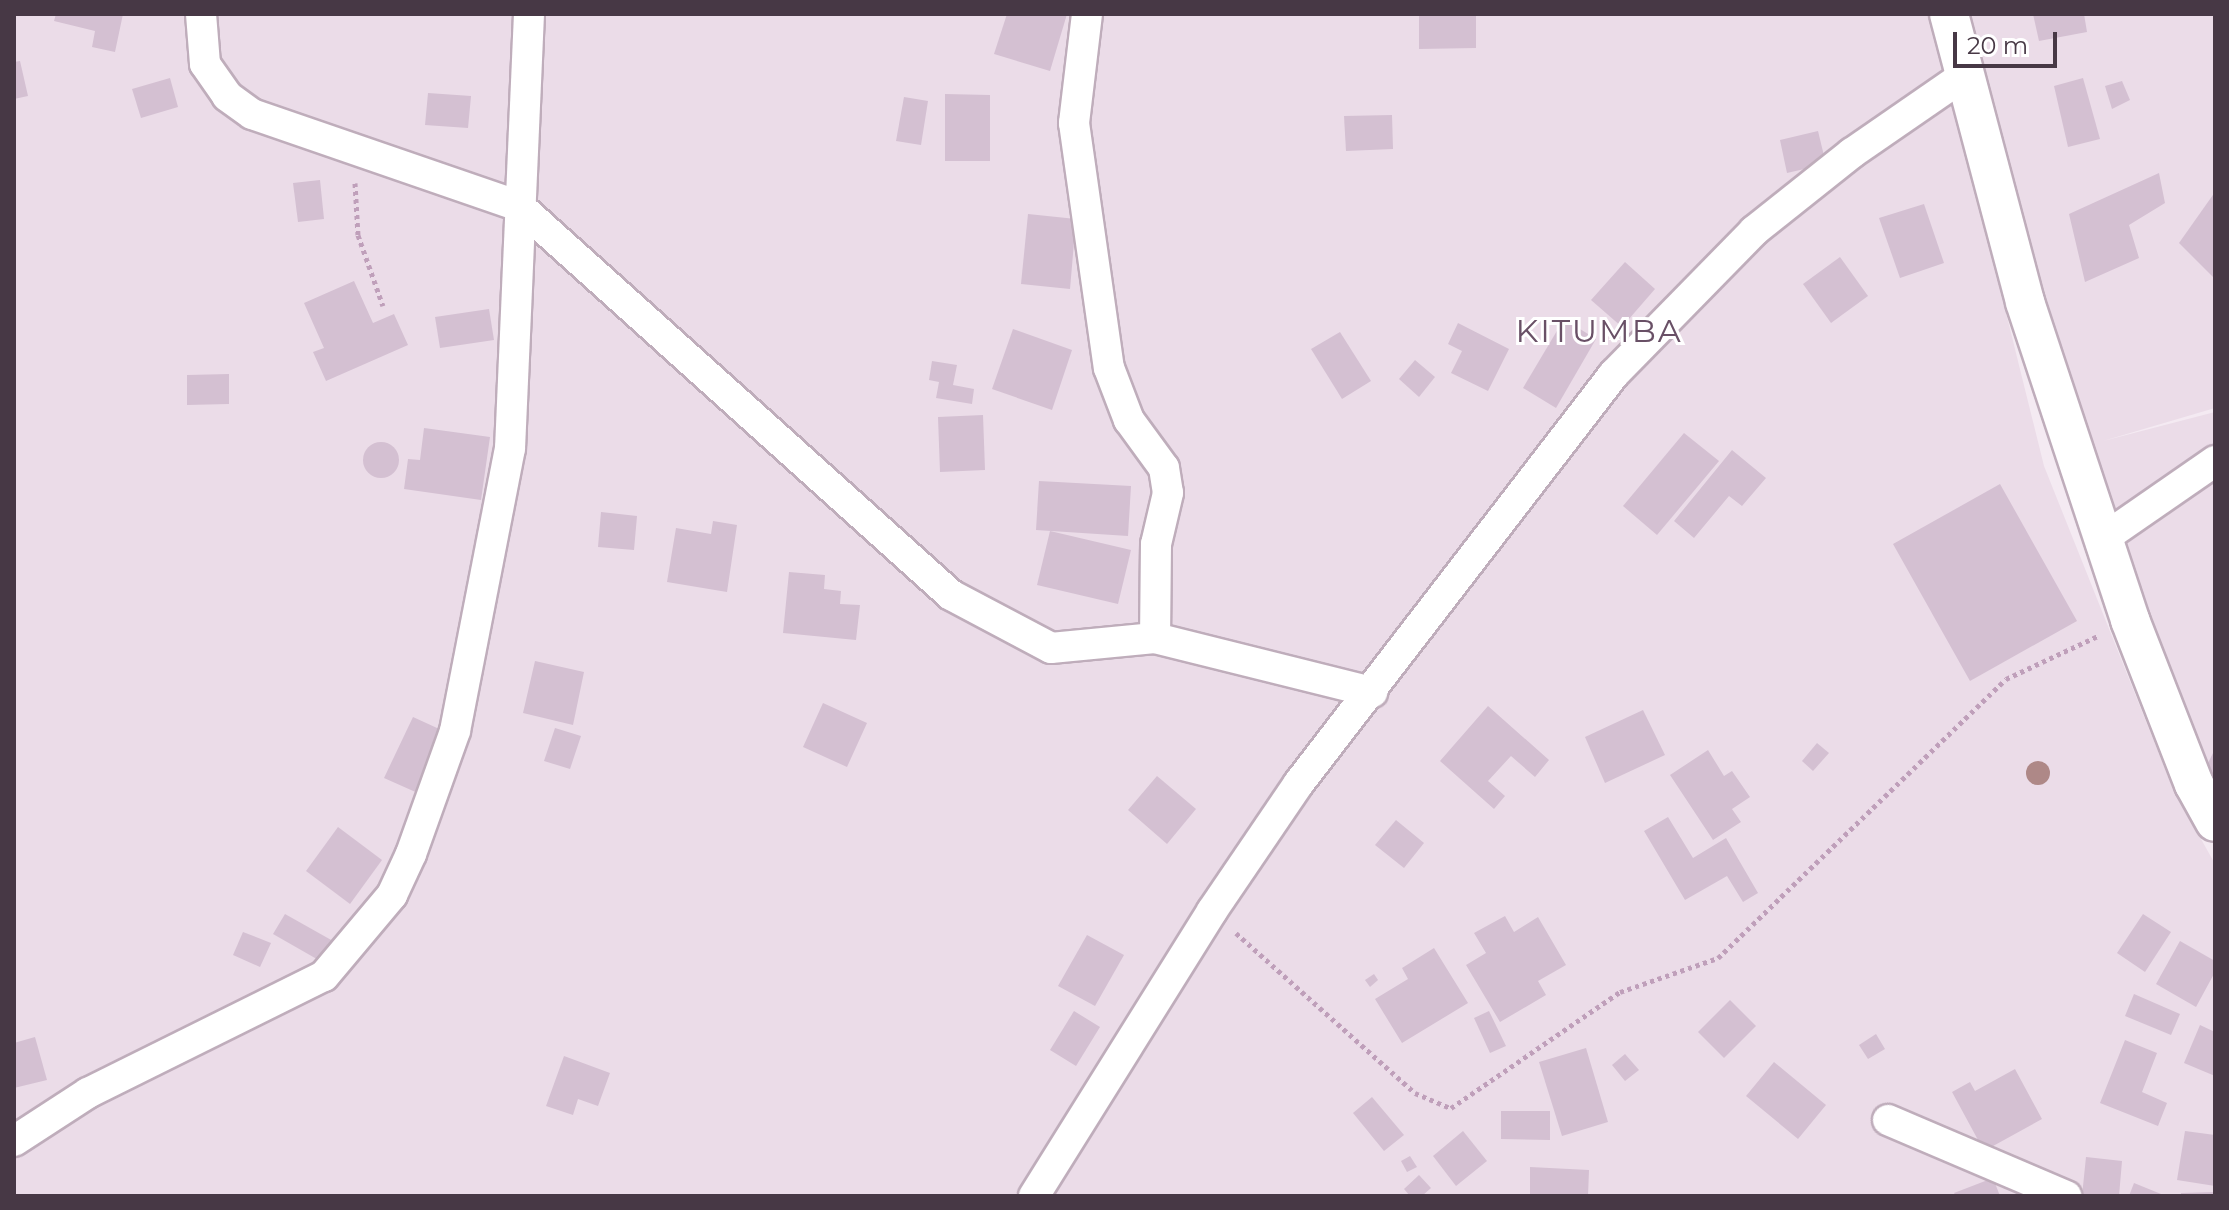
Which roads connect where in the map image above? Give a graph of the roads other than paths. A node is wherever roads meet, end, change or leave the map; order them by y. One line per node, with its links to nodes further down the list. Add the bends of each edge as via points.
1 (201, 14): 6 (street, via 205,64 227,96 252,114)
2 (529, 14): 6 (street)
3 (1087, 14): 9 (street, via 1074,123 1109,368 1129,420 1164,468 1168,493 1156,544)
4 (1949, 14): 5 (street)
5 (1965, 75): 8 (street, via 2025,302); 10 (street, via 1852,153 1754,231 1670,314 1614,374)
6 (519, 206): 9 (street, via 951,595 1051,648); 13 (street, via 514,410 507,464 455,731 392,895 324,976 88,1093)
7 (2215, 461): 8 (street)
8 (2104, 538): 11 (street, via 2194,784)
9 (1155, 638): 10 (street)
10 (1372, 692): 14 (street, via 1299,783 1212,911)
11 (2215, 822)
12 (1888, 1120): 15 (street)
13 (14, 1141)
14 (1034, 1196)
15 (2066, 1196)

